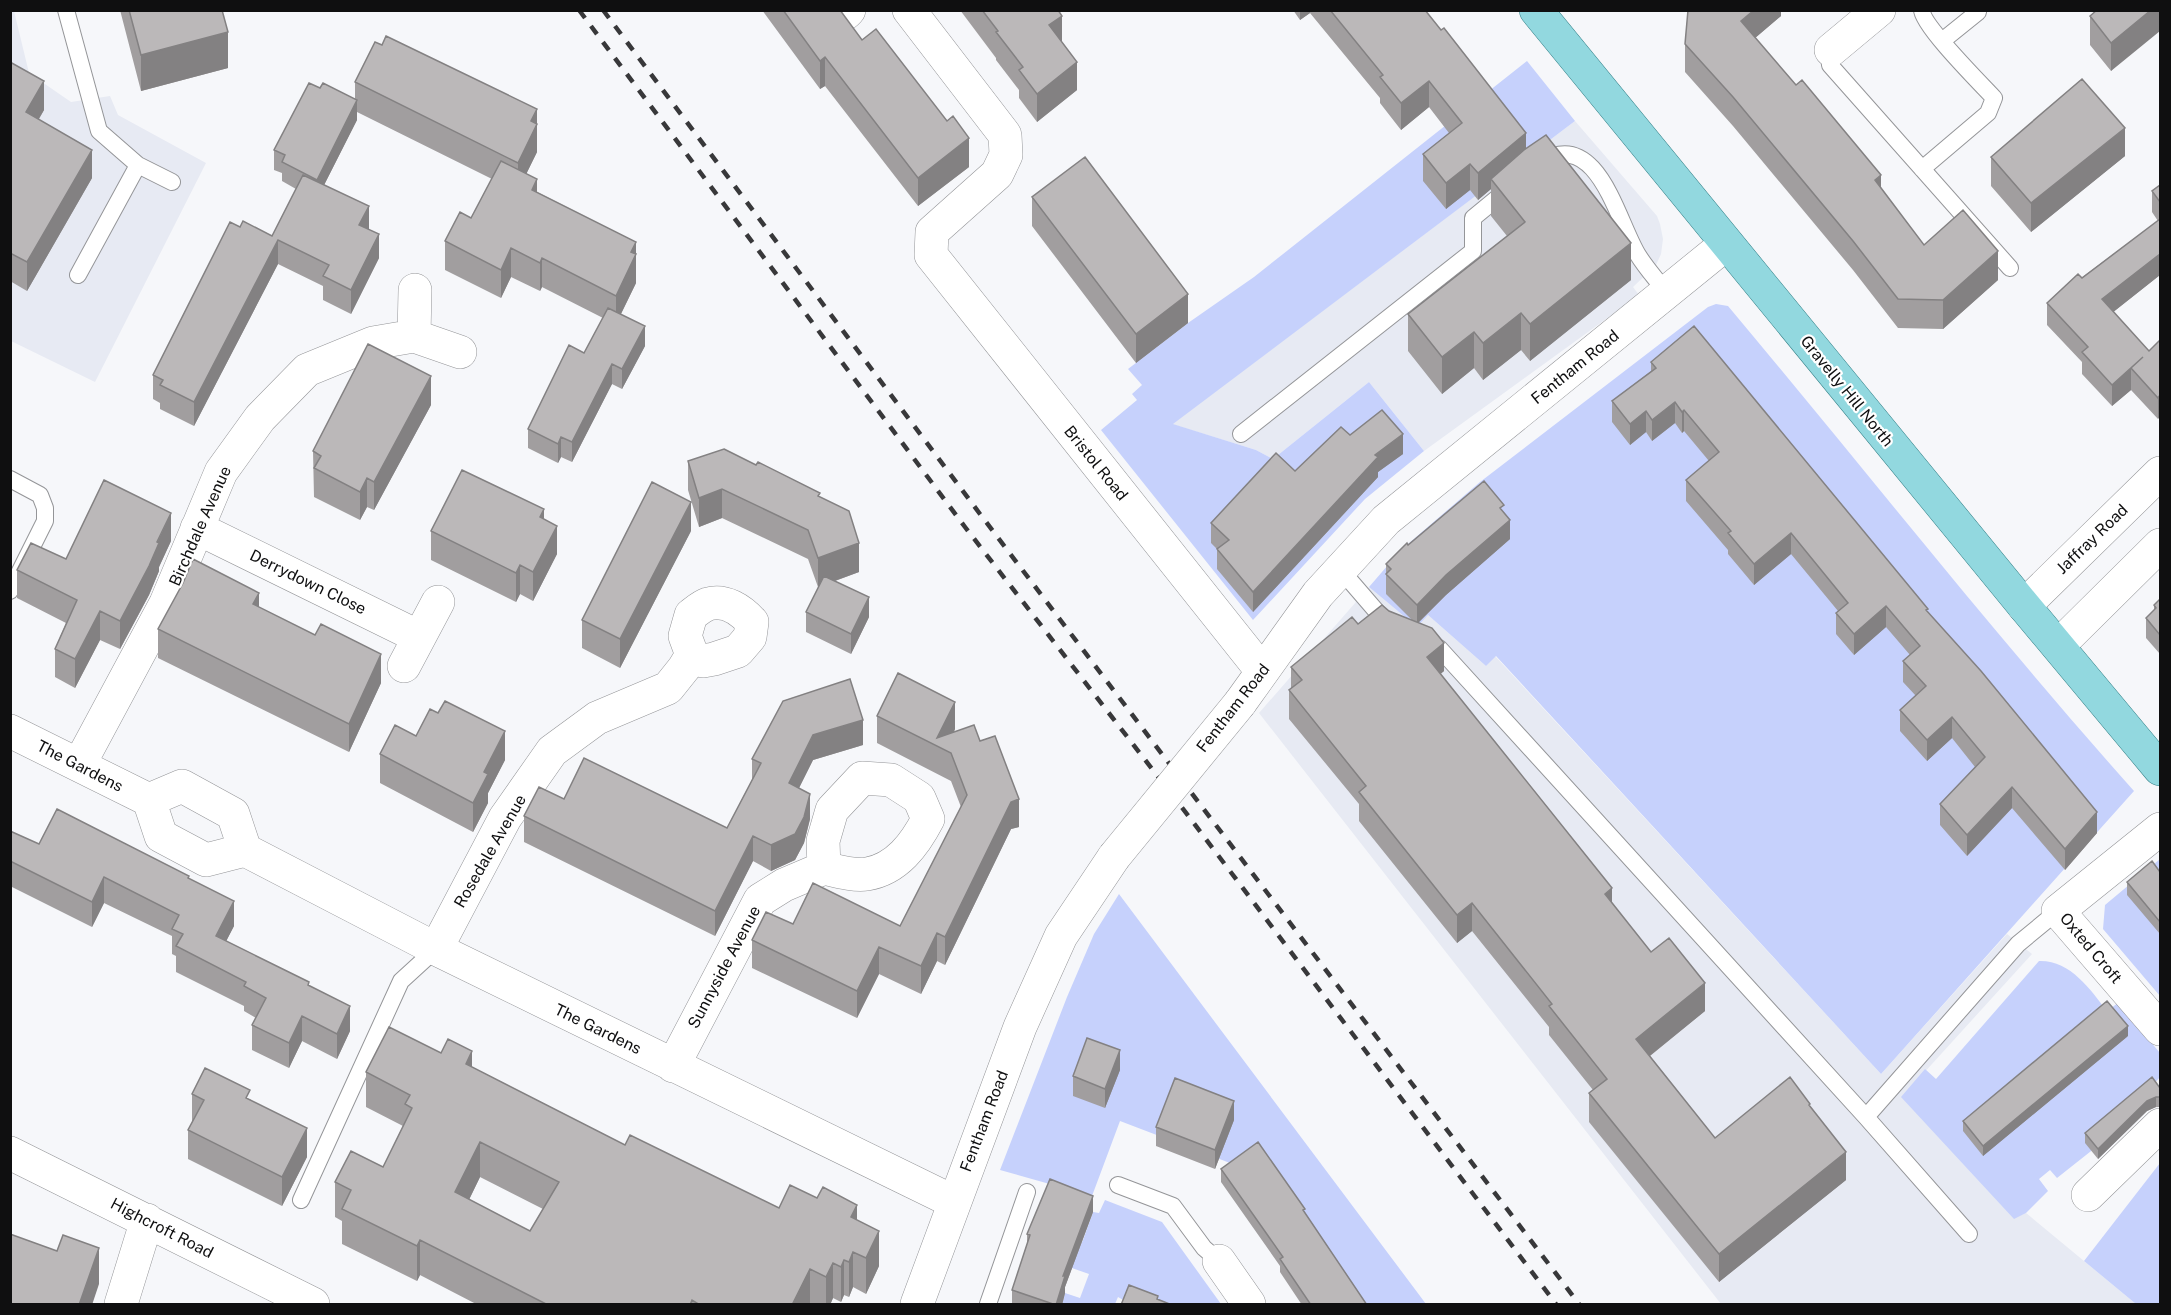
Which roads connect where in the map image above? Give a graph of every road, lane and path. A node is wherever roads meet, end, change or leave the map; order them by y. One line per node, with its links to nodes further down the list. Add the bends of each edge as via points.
1 (66, 10): 9 (lane, via 99,131)
2 (909, 10): 32 (street, Bristol Road, via 1005,135 1006,155 997,174 932,232 931,255)
3 (1922, 10): 7 (lane, via 1922,16)
4 (1538, 11): 12 (main road, Gravelly Hill North)
5 (1978, 12): 7 (lane)
6 (1867, 14): 8 (street)
7 (1942, 41): 10 (lane, via 1994,98 1988,113)
8 (1831, 50): 10 (lane, via 1830,65)
9 (138, 165): 11 (lane); 14 (lane)
10 (1922, 169): 13 (lane)
11 (172, 182)
12 (1726, 244): 16 (street, Fentham Road); 27 (main road, Gravelly Hill North)
13 (2010, 268)
14 (78, 275)
15 (415, 290): 17 (street)
16 (1666, 292): 19 (lane, via 1638,255 1597,171 1582,158 1556,155 1523,176 1473,218 1473,251); 24 (street, Fentham Road, via 1386,520)
17 (414, 336): 18 (street, Birchdale Avenue); 22 (street, Birchdale Avenue, via 373,343 307,370 260,418 221,472)
18 (460, 351)
19 (1241, 434)
20 (2160, 473): 27 (street, Jaffray Road)
21 (10, 479): 25 (lane, via 40,495 45,521)
22 (197, 528): 28 (street, Derrydown Close); 34 (street, Birchdale Avenue, via 166,603)
23 (2160, 545): 29 (street)
24 (1340, 569): 32 (street, Fentham Road); 44 (lane, via 1393,630 1439,648)
25 (10, 591)
26 (438, 602): 28 (street)
27 (2024, 606): 29 (main road, Gravelly Hill North)
28 (419, 636): 31 (street)
29 (2058, 646): 35 (main road, Gravelly Hill North)
30 (692, 655): 41 (street, Rosedale Avenue, via 668,688 597,718 552,751 505,818)
31 (404, 666)
32 (1262, 671): 51 (street, Fentham Road, bridge, via 1114,857 1061,936 1020,1027)
33 (10, 731): 34 (street, The Gardens)
34 (79, 765): 36 (street, The Gardens)
35 (2160, 769)
36 (149, 800): 38 (street, via 161,836 206,860); 38 (street, via 183,786 233,814)
37 (2160, 829): 40 (street, Oxted Croft)
38 (245, 850): 41 (street, The Gardens)
39 (824, 868): 43 (street, Sunnyside Avenue, via 760,900)
40 (2058, 911): 42 (street, Oxted Croft); 44 (lane, via 2019,944)
41 (436, 949): 43 (street, The Gardens); 50 (lane, via 401,981)
42 (2160, 1029)
43 (673, 1066): 51 (street, The Gardens)
44 (1866, 1117): 53 (lane)
45 (2160, 1125): 49 (street)
46 (10, 1153): 52 (street, Highcroft Road)
47 (1118, 1185): 54 (lane, via 1173,1206 1204,1248)
48 (1028, 1192): 58 (lane)
49 (2088, 1194)
50 (301, 1200)
51 (954, 1202): 57 (street, Fentham Road)
52 (147, 1220): 55 (street); 56 (street, Highcroft Road)
53 (1969, 1234)
54 (1219, 1261): 59 (street)
55 (121, 1305)
56 (313, 1305)
57 (917, 1305)
58 (988, 1305)
59 (1249, 1305)

